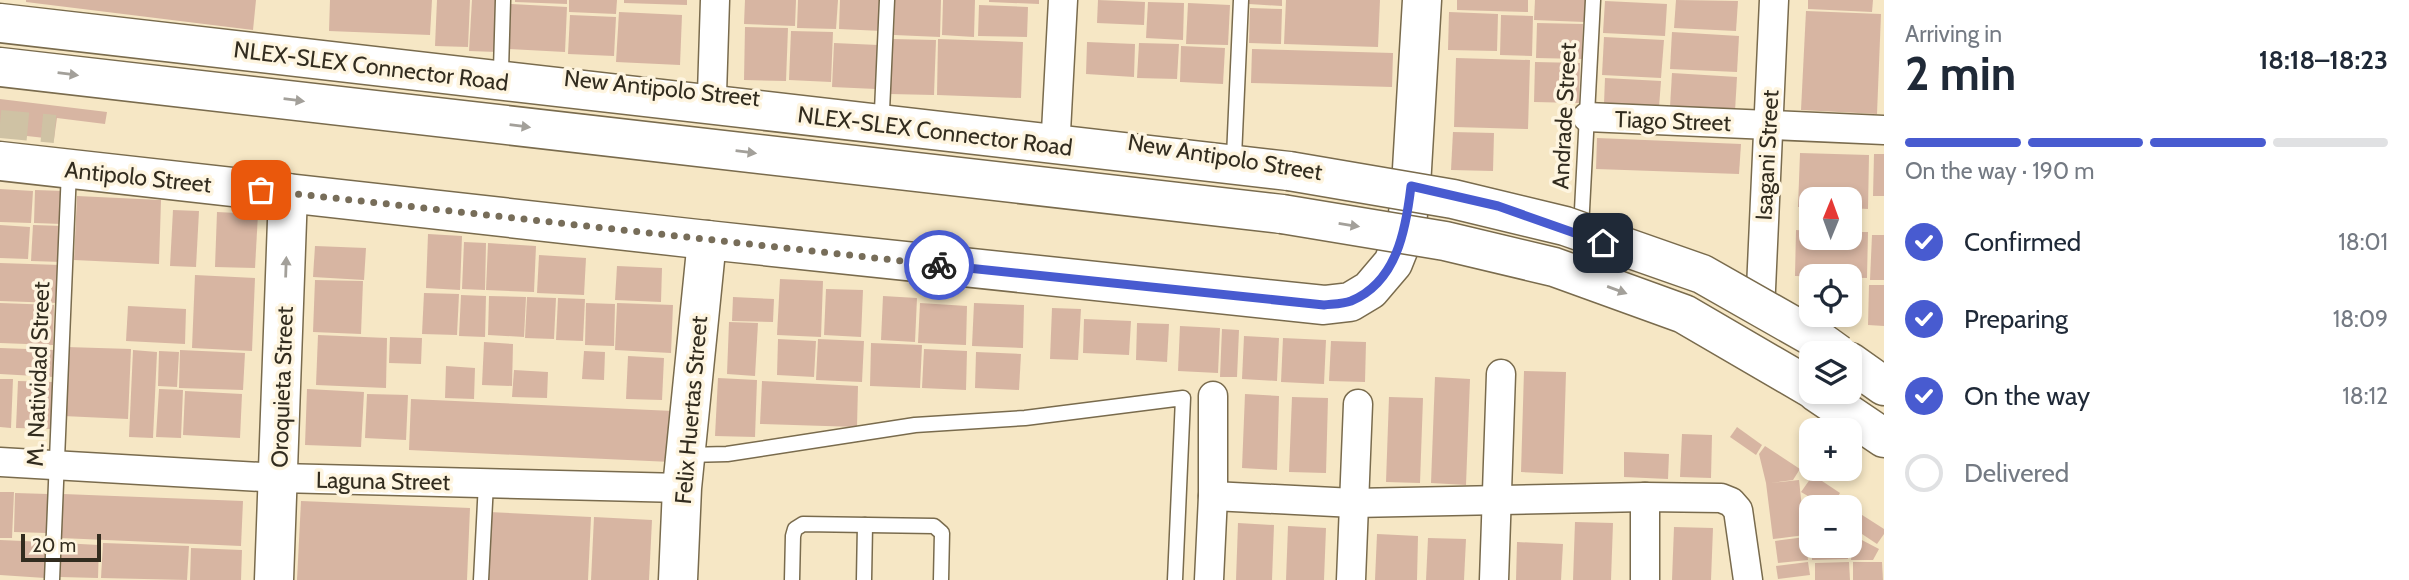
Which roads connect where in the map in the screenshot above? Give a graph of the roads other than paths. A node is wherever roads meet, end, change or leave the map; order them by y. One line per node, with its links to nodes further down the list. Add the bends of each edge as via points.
1 (503, 0): 12 (lane)
2 (715, 0): 13 (street)
3 (887, 0): 14 (lane)
4 (1063, 0): 18 (street)
5 (1241, 0): 19 (lane)
6 (1422, 0): 22 (main road, Antipolo Street)
7 (1593, 0): 15 (lane, Andrade Street)
8 (1774, 0): 16 (street, Isagani Street)
9 (0, 14): 12 (street, New Antipolo Street)
10 (0, 23): 28 (main road, NLEX-SLEX Connector Road, bridge, via 1289,172 1453,199 1565,226 1702,274)
11 (0, 65): 31 (main road, NLEX-SLEX Connector Road, one-way to 31, bridge, via 1282,214 1445,240 1554,267 1684,314)
12 (501, 70): 13 (street, New Antipolo Street)
13 (712, 94): 14 (street, New Antipolo Street)
14 (882, 111): 18 (street, New Antipolo Street)
15 (1587, 117): 16 (street, Tiago Street); 24 (lane, Andrade Street)
16 (1768, 125): 17 (street, Tiago Street); 26 (street, Isagani Street)
17 (1884, 130)
18 (1056, 132): 19 (street, New Antipolo Street)
19 (1234, 157): 22 (street, New Antipolo Street)
20 (0, 161): 21 (main road, Antipolo Street)
21 (69, 169): 23 (main road, Antipolo Street); 38 (lane, M. Natividad Street)
22 (1411, 186): 24 (street, New Antipolo Street, via 1498,206); 25 (main road, Antipolo Street, via 1407,223 1393,263 1370,290 1350,302 1324,305)
23 (288, 193): 25 (main road, Antipolo Street); 40 (main road, Oroquieta Street, one-way to 23)
24 (1581, 234): 26 (street, New Antipolo Street)
25 (706, 240): 39 (main road, Felix Huertas Street)
26 (1760, 311): 27 (street, New Antipolo Street)
27 (1812, 341)
28 (1813, 341)
29 (1862, 371): 32 (main road)
30 (1501, 374): 44 (street)
31 (1799, 381)
32 (1884, 386)
33 (1213, 396): 42 (street)
34 (1358, 404): 45 (street)
35 (1834, 404): 36 (main road)
36 (1884, 438)
37 (0, 462): 38 (street, Laguna Street)
38 (57, 465): 40 (street, Laguna Street); 47 (lane, M. Natividad Street)
39 (684, 471): 41 (street, Laguna Street); 50 (main road, Felix Huertas Street); 54 (lane, via 727,454 915,425 1026,418 1183,398)
40 (279, 478): 41 (street, Laguna Street); 48 (main road, Oroquieta Street)
41 (486, 483): 49 (lane)
42 (1213, 496): 45 (street); 55 (street)
43 (1645, 497): 44 (street); 58 (street); 59 (street, via 1709,497 1731,502 1741,521)
44 (1497, 502): 45 (street); 57 (street)
45 (1354, 503): 56 (street)
46 (865, 525): 51 (lane, via 803,524 795,529); 52 (lane); 53 (lane, via 939,528)
47 (52, 580)
48 (274, 580)
49 (481, 580)
50 (678, 580)
51 (792, 580)
52 (864, 580)
53 (941, 580)
54 (1175, 580)
55 (1209, 580)
56 (1351, 580)
57 (1494, 580)
58 (1645, 580)
59 (1748, 580)

